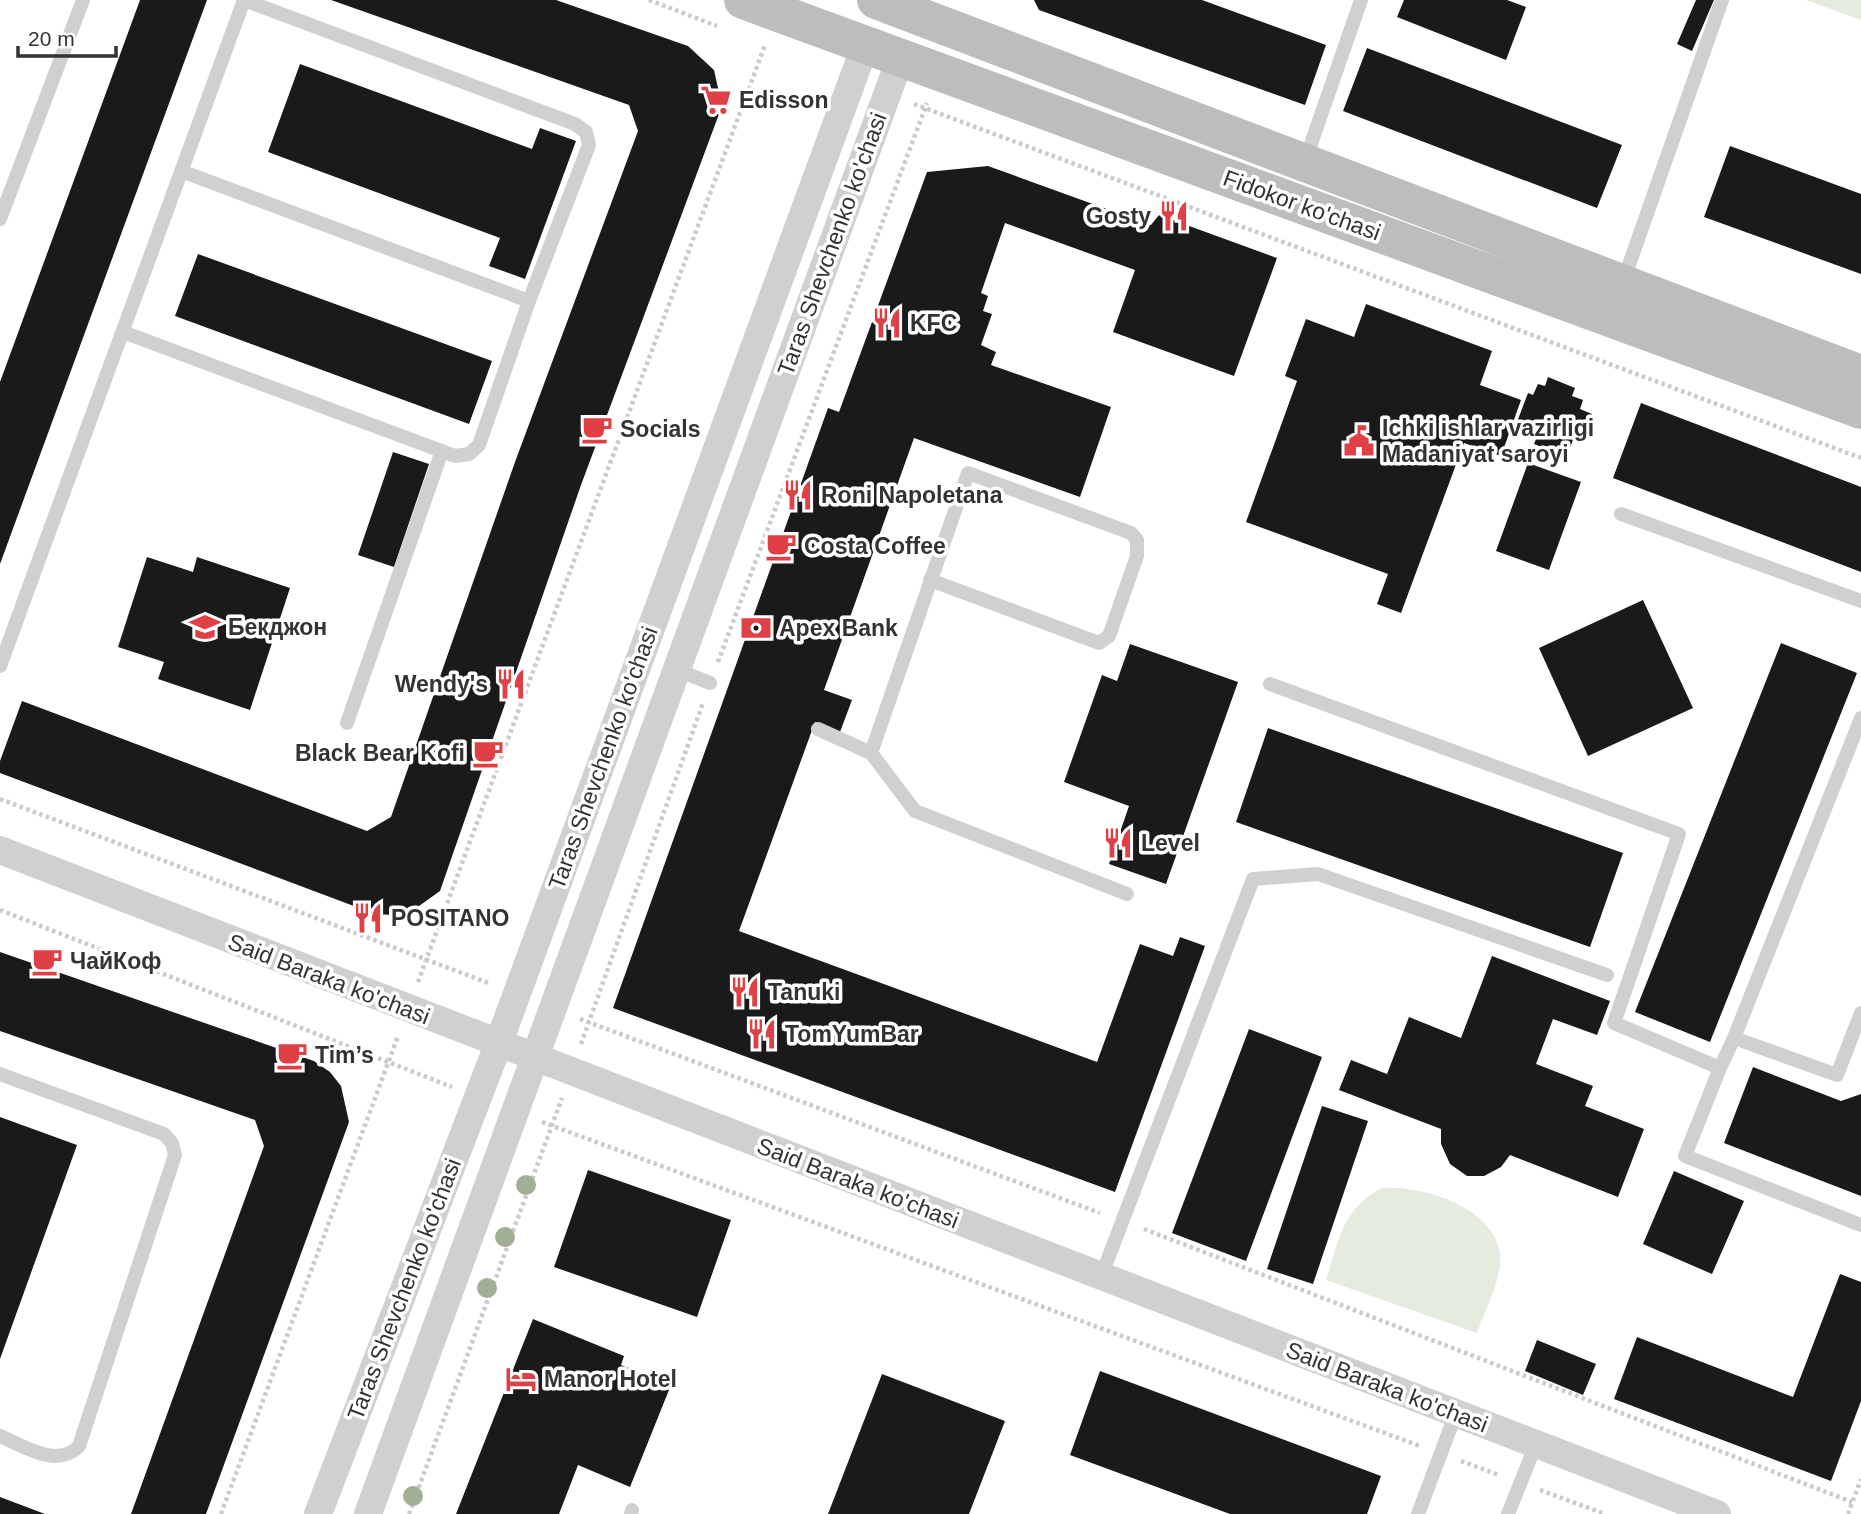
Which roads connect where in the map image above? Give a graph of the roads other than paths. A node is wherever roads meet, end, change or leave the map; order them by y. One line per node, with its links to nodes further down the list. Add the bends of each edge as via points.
1 (83, 0): 11 (lane)
2 (244, 0): 10 (lane); 13 (lane, via 582,127 589,145)
3 (743, 0): 7 (main road, Fidokor ko'chasi)
4 (1362, 0): 9 (lane)
5 (1722, 0): 12 (lane)
6 (895, 3): 7 (main road, Taras Shevchenko ko'chasi); 8 (main road, Taras Shevchenko ko'chasi); 9 (main road, Fidokor ko'chasi)
7 (865, 46): 8 (main road, Fidokor ko'chasi); 34 (street, Taras Shevchenko ko'chasi)
8 (900, 58): 16 (main road, Fidokor ko'chasi); 22 (street, Taras Shevchenko ko'chasi)
9 (1305, 162): 12 (main road, Fidokor ko'chasi)
10 (181, 171): 13 (lane); 14 (lane)
11 (0, 219)
12 (1622, 283): 15 (main road, Fidokor ko'chasi)
13 (529, 300): 17 (lane, via 479,445 462,456)
14 (122, 332): 17 (lane); 21 (lane)
15 (1861, 374)
16 (1861, 410)
17 (442, 451): 26 (lane)
18 (1621, 514): 20 (lane)
19 (930, 580): 19 (lane, via 1099,643 1109,636 1136,556 1137,540 1131,533 968,473); 28 (lane)
20 (1861, 601)
21 (0, 666)
22 (678, 670): 23 (lane); 35 (street, Taras Shevchenko ko'chasi)
23 (710, 684)
24 (1270, 684): 36 (lane, via 1679,834 1614,1023)
25 (1861, 718): 33 (lane)
26 (347, 723)
27 (817, 729): 28 (lane)
28 (871, 753): 30 (lane, via 915,811)
29 (0, 850): 34 (street, Said Baraka ko'chasi)
30 (1126, 894)
31 (1607, 975): 39 (lane, via 1318,874 1253,879)
32 (1861, 1013): 33 (lane, via 1837,1075)
33 (1734, 1038): 36 (lane)
34 (498, 1045): 35 (street, Said Baraka ko'chasi); 43 (street, Taras Shevchenko ko'chasi)
35 (537, 1060): 39 (street, Said Baraka ko'chasi); 44 (street, Taras Shevchenko ko'chasi)
36 (1720, 1068): 38 (lane, via 1685,1156)
37 (0, 1074): 41 (lane, via 164,1134 175,1155 79,1446 69,1455 53,1457)
38 (1861, 1225)
39 (1101, 1277): 40 (street, Said Baraka ko'chasi)
40 (1455, 1413): 42 (street, Said Baraka ko'chasi); 45 (lane)
41 (0, 1436)
42 (1536, 1444): 46 (lane); 47 (street, Said Baraka ko'chasi)
43 (318, 1514)
44 (368, 1514)
45 (1418, 1514)
46 (1508, 1514)
47 (1717, 1514)

